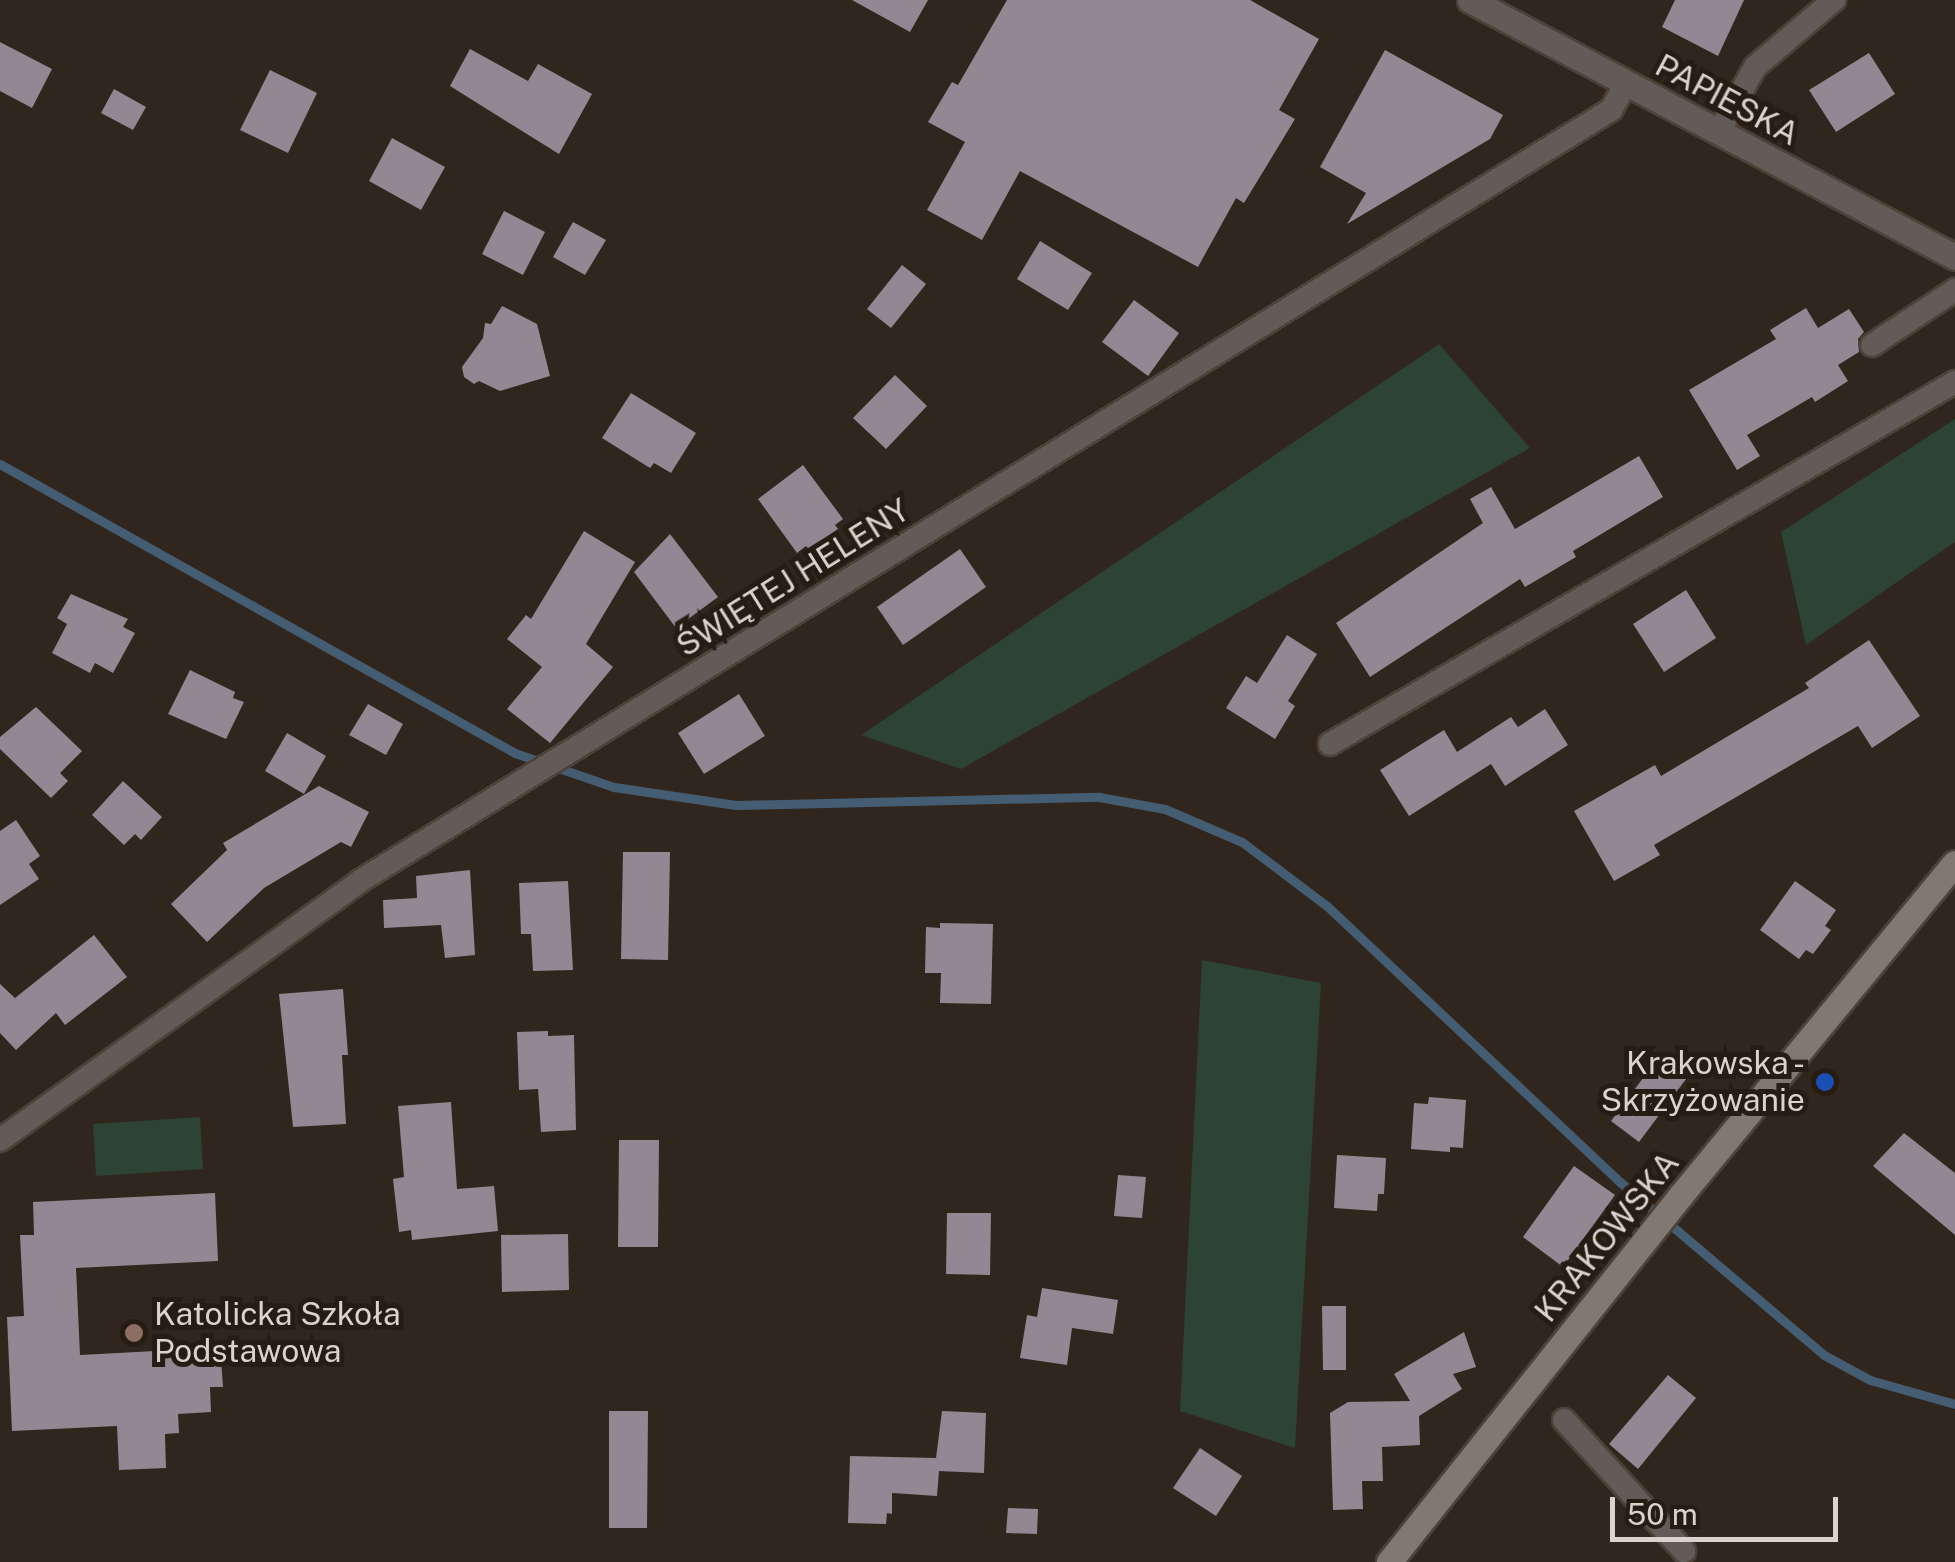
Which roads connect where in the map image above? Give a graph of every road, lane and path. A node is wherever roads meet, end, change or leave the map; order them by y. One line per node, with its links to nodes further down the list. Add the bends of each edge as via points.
1 (1470, 0): 3 (street, PAPIESKA)
2 (1834, 0): 4 (street, via 1755,67)
3 (1626, 84): 4 (street, PAPIESKA); 11 (street, ŚWIĘTEJ HELENY, via 1611,110 360,881)
4 (1719, 132): 5 (street, PAPIESKA)
5 (1955, 256)
6 (1955, 290): 7 (street)
7 (1872, 345)
8 (1955, 382): 9 (street)
9 (1330, 744)
10 (1955, 863): 14 (main road, KRAKOWSKA)
11 (0, 1140)
12 (1564, 1420): 13 (street)
13 (1684, 1551)
14 (1390, 1562)

